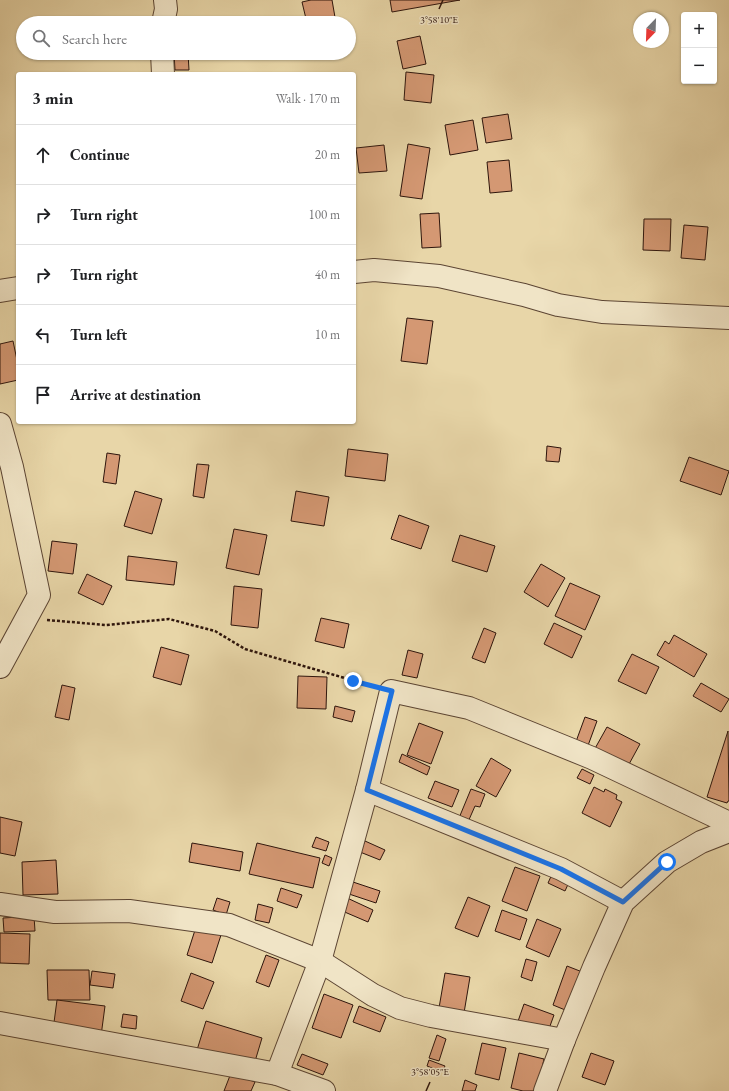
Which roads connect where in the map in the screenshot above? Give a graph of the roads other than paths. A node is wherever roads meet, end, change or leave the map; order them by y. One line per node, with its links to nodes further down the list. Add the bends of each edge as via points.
1 (165, 0): 2 (street)
2 (164, 16)
3 (162, 60): 4 (street)
4 (163, 72)
5 (356, 272): 8 (street, via 374,270 439,276 558,305 602,312)
6 (16, 288): 7 (street)
7 (0, 291)
8 (729, 318)
9 (0, 424): 10 (street, via 40,595)
10 (0, 667)
11 (367, 790): 12 (street, via 392,691 469,708 592,758); 14 (street, via 561,869); 16 (street)
12 (729, 823)
13 (729, 831): 14 (street, via 702,842 667,862)
14 (623, 902): 18 (street)
15 (0, 904): 16 (street, via 55,912 129,911 229,926)
16 (320, 961): 18 (street, via 373,995 400,1008); 19 (street)
17 (0, 1023): 19 (street)
18 (564, 1040): 21 (street)
19 (277, 1074): 20 (street)
20 (324, 1091)
21 (545, 1091)

